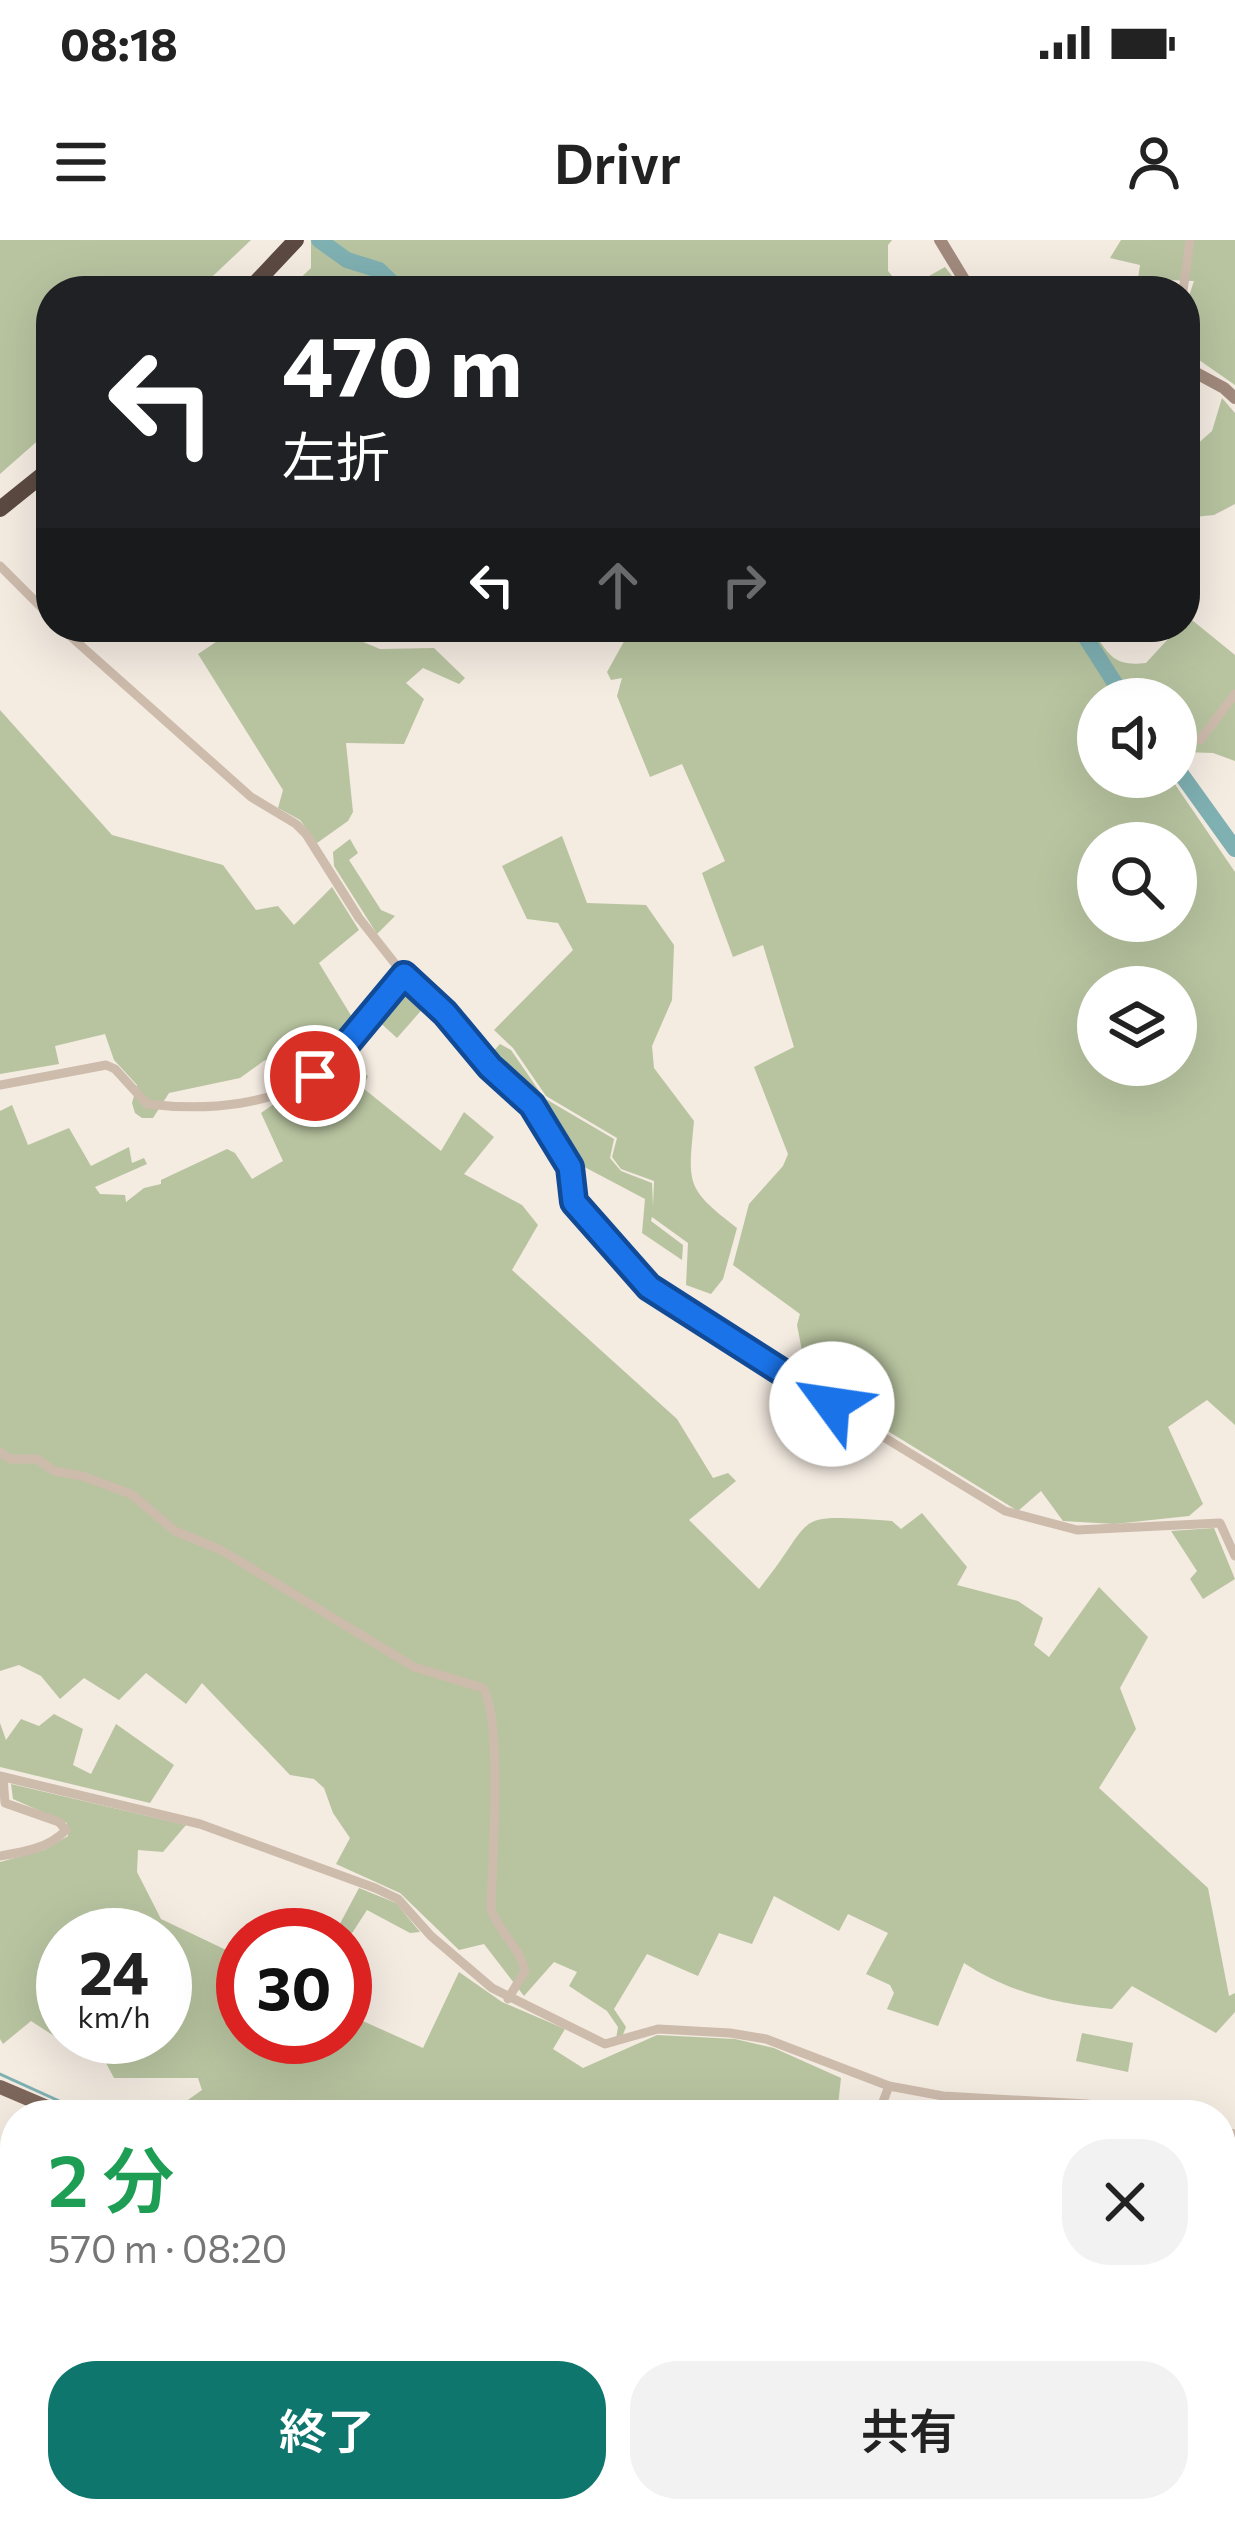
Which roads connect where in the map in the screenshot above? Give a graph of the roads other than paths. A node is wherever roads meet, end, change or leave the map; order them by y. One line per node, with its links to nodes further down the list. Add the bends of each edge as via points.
1 (296, 240): 4 (highway)
2 (940, 240): 5 (street)
3 (1190, 240): 6 (street)
4 (262, 276)
5 (962, 276)
6 (1186, 276)
7 (1200, 376): 8 (street)
8 (1235, 398)
9 (36, 481): 10 (highway)
10 (0, 509)
11 (0, 566): 12 (street)
12 (36, 602)
13 (77, 642): 16 (street, via 250,797 296,824)
14 (1235, 694): 15 (street)
15 (1200, 740)
16 (404, 975): 17 (street, via 330,1064 278,1093 220,1107 147,1104 106,1065); 19 (street, via 532,1105 570,1167 574,1202 649,1287 1005,1511 1077,1530 1220,1523)
17 (0, 1085)
18 (0, 1452): 22 (street, via 130,1494 175,1531 221,1550 414,1667 483,1688 495,1765 491,1909 525,1971)
19 (1234, 1553)
20 (2, 1776): 21 (street, via 5,1803 66,1830); 22 (street, via 200,1824 375,1888 398,1899)
21 (0, 1856)
22 (508, 1999): 24 (street, via 604,2044 658,2029 730,2033)
23 (0, 2086): 25 (main road)
24 (889, 2086): 26 (street); 27 (street)
25 (32, 2100)
26 (884, 2100)
27 (1015, 2100)

